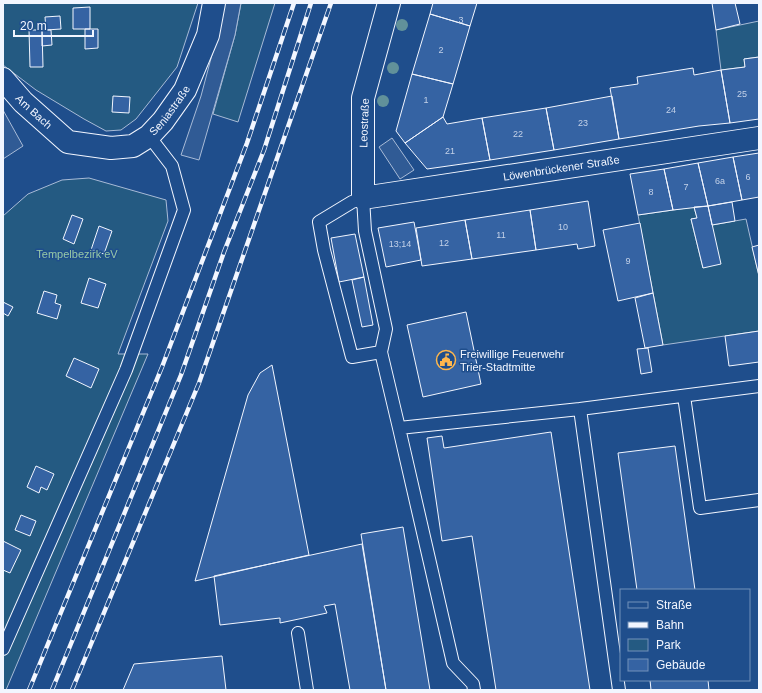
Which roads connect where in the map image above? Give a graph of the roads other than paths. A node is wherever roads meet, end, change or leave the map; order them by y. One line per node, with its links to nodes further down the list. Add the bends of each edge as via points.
1 (214, 3): 4 (street, Seniastraße, via 208,35 185,90)
2 (389, 3): 7 (street, Leostraße, via 363,98)
3 (3, 78): 6 (street, Am Bach, via 23,102)
4 (149, 136): 6 (street, Seniastraße, via 133,146 111,148); 15 (lane, via 172,166 184,210 126,370)
5 (759, 138): 7 (street, Löwenbrückener Straße)
6 (68, 142)
7 (363, 198): 8 (lane, via 365,231 386,329); 8 (lane, via 319,222 352,357)
8 (381, 352): 12 (lane)
9 (759, 386): 10 (lane)
10 (684, 396): 11 (lane); 13 (lane, via 700,508)
11 (580, 408): 12 (lane); 18 (lane)
12 (399, 428): 17 (lane, via 453,663 473,684)
13 (759, 500)
14 (298, 633): 16 (lane)
15 (3, 649)
16 (307, 690)
17 (474, 690)
18 (619, 690)

